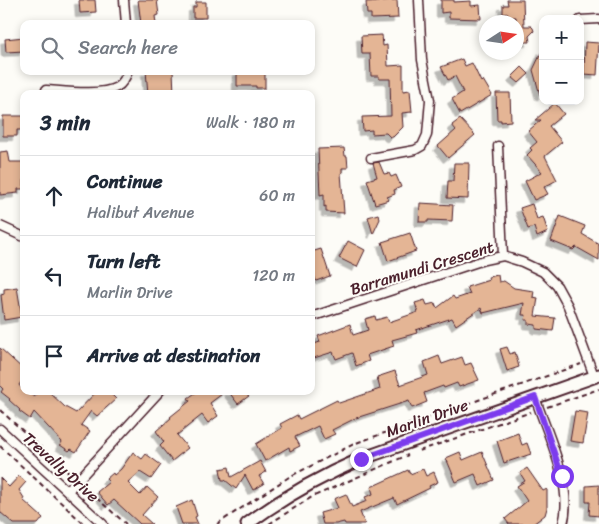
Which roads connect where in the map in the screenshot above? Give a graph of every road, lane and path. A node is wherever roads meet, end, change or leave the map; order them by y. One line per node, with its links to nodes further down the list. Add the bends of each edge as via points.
1 (124, 0): 4 (street)
2 (418, 0): 9 (street, via 422,60 430,100 427,135 422,146 415,150)
3 (599, 19): 5 (street)
4 (126, 20)
5 (584, 20)
6 (126, 75): 7 (street, via 121,83)
7 (105, 90)
8 (498, 146): 12 (street)
9 (371, 158)
10 (0, 226): 11 (street)
11 (20, 235)
12 (503, 256): 13 (street, Barramundi Crescent); 14 (street, Barramundi Crescent, via 543,272 557,286 568,306)
13 (315, 316)
14 (588, 362): 15 (street, Barramundi Crescent); 30 (path, via 356,443 289,477)
15 (596, 376): 18 (street, Marlin Drive)
16 (599, 389): 20 (path)
17 (156, 395): 25 (street)
18 (535, 397): 20 (street); 31 (street, Marlin Drive, via 325,474)
19 (0, 410): 25 (path)
20 (539, 410): 23 (path); 33 (street, via 562,476 566,495)
21 (0, 429): 26 (street, Trevally Drive)
22 (0, 446): 27 (path)
23 (418, 451)
24 (408, 454): 32 (path, via 312,497)
25 (78, 481): 26 (street); 29 (path)
26 (68, 491): 28 (street, Trevally Drive)
27 (84, 524)
28 (103, 524)
29 (126, 524)
30 (217, 524)
31 (247, 524)
32 (270, 524)
33 (564, 524)

